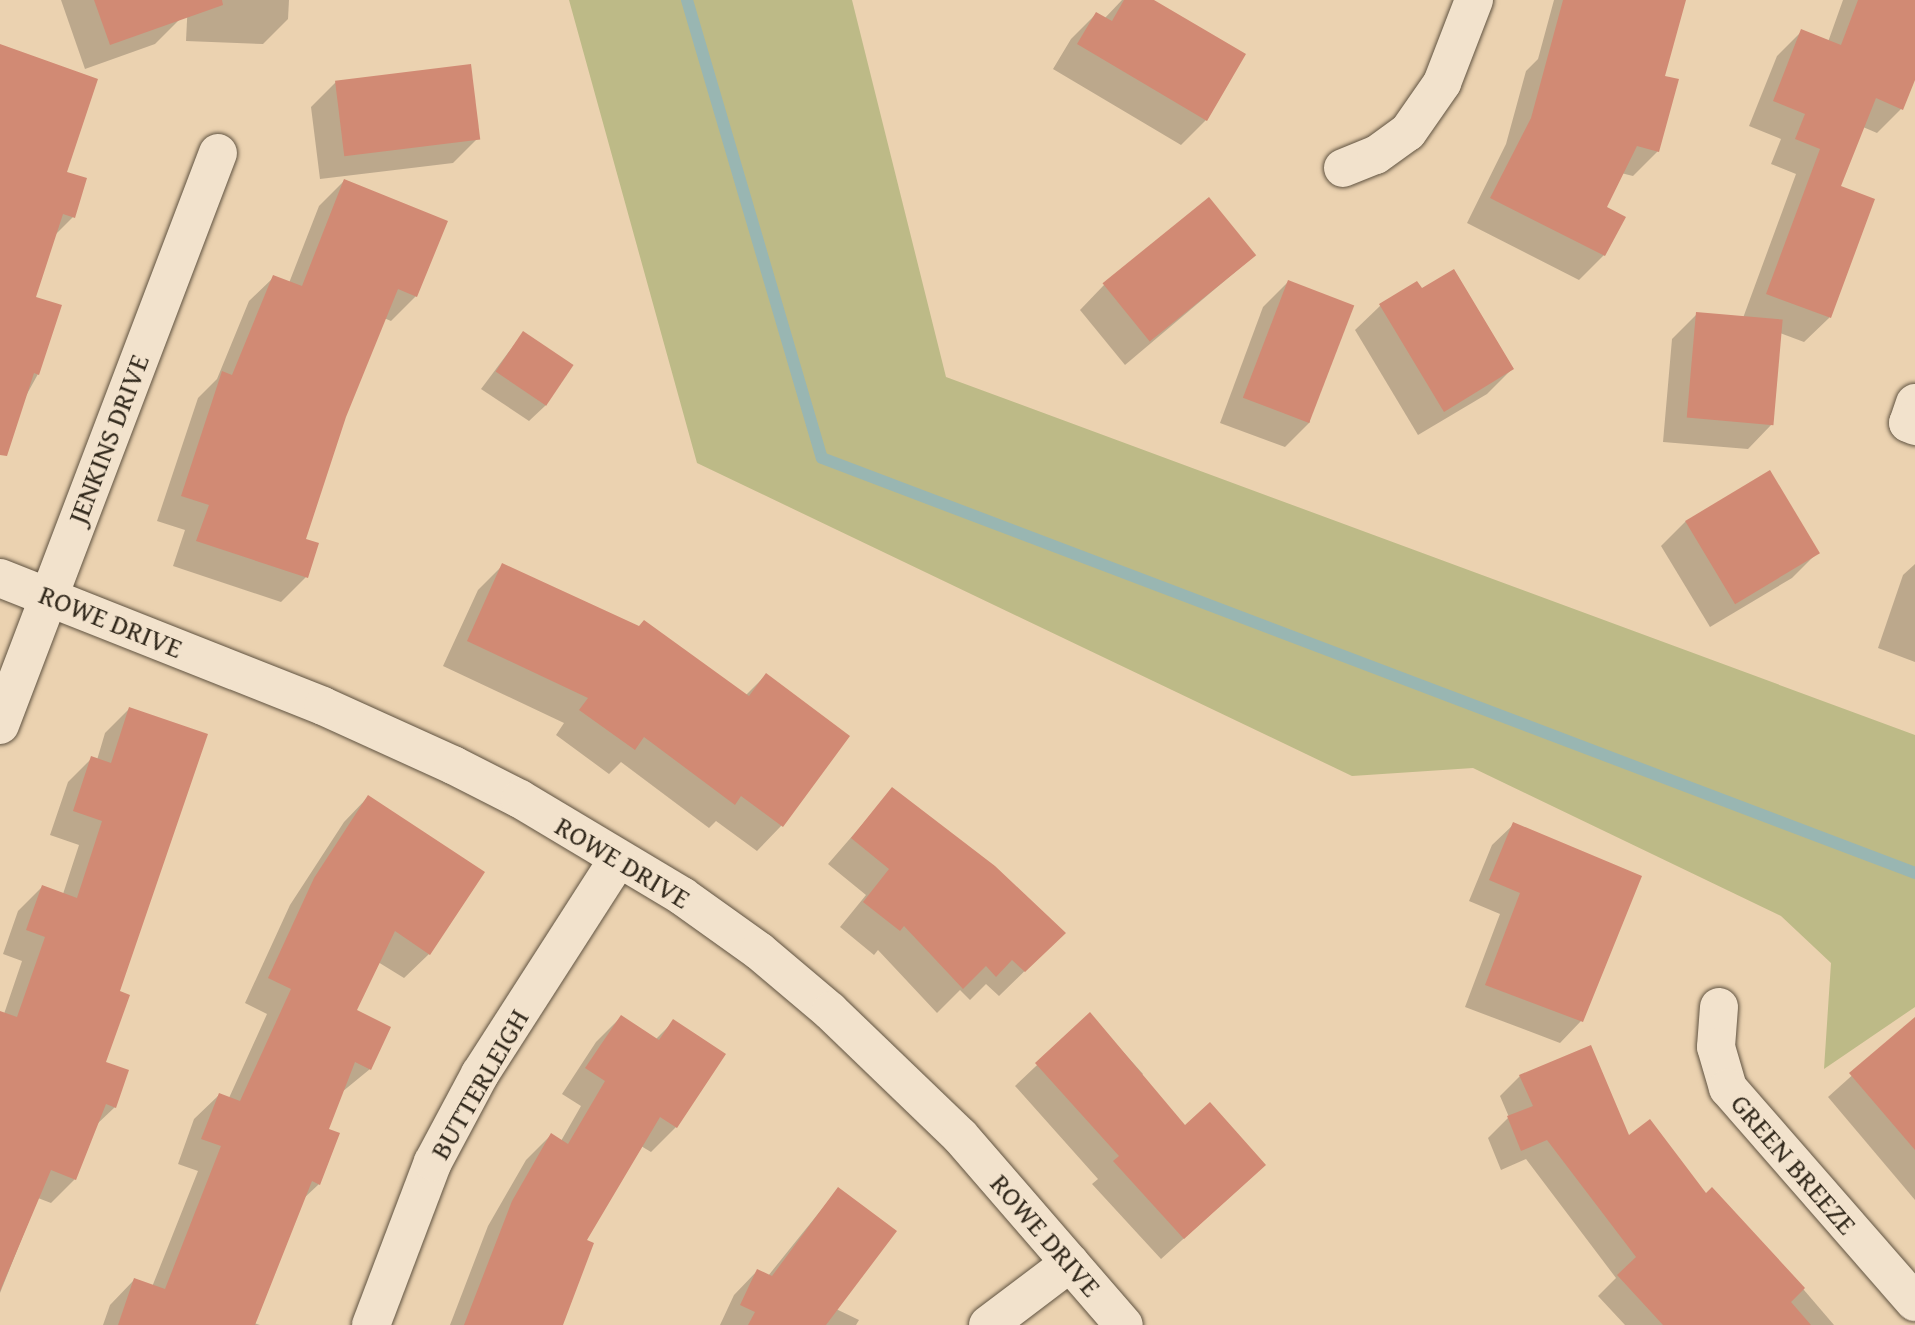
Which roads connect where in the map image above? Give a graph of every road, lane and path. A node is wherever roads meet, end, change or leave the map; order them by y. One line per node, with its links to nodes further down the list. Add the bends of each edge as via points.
1 (1474, 0): 3 (street, via 1442,83 1409,132 1376,155)
2 (218, 153): 5 (street, JENKINS DRIVE)
3 (1343, 168)
4 (0, 578): 5 (street, ROWE DRIVE)
5 (48, 596): 6 (street, JENKINS DRIVE); 7 (street, ROWE DRIVE, via 323,706 442,760 520,799)
6 (0, 725)
7 (618, 859): 9 (street, ROWE DRIVE, via 682,896 759,951 830,1011 960,1136); 11 (street, BUTTERLEIGH, via 480,1074 438,1151)
8 (1719, 1007): 10 (street, GREEN BREEZE, via 1716,1047 1728,1088)
9 (1070, 1264): 12 (street); 13 (street, ROWE DRIVE)
10 (1915, 1302)
11 (371, 1325)
12 (988, 1325)
13 (1124, 1325)

